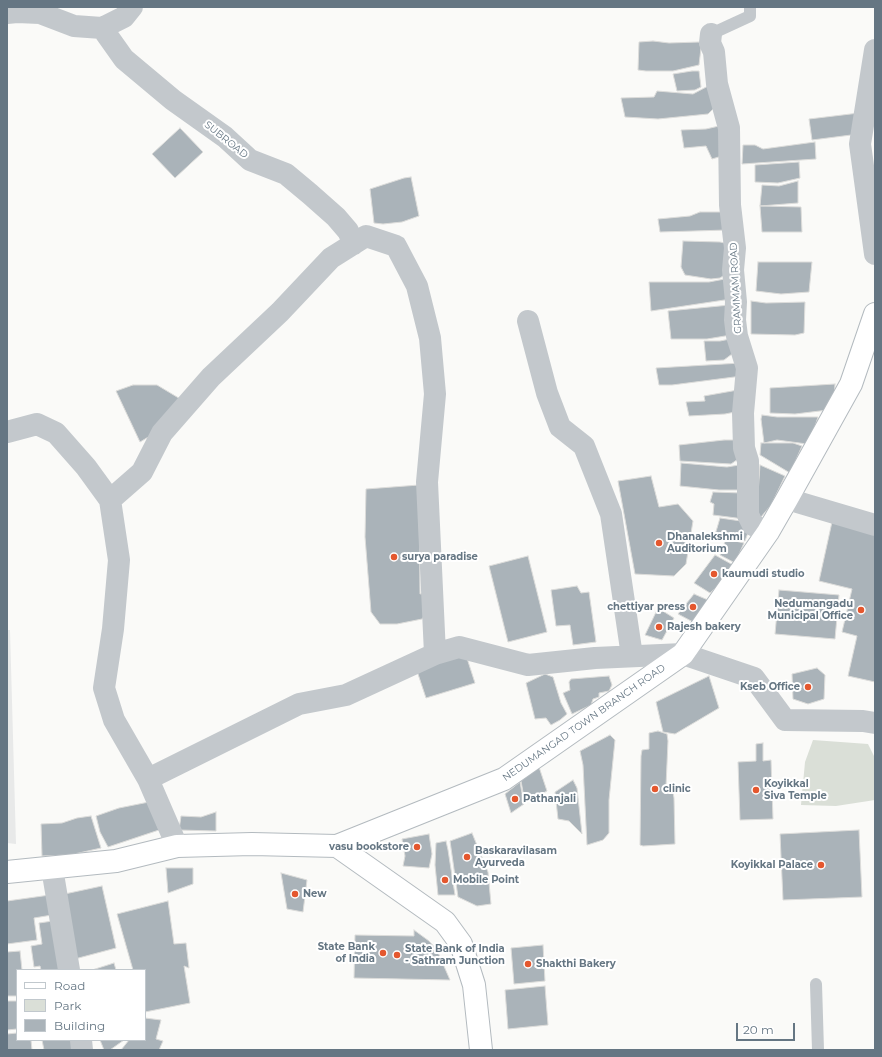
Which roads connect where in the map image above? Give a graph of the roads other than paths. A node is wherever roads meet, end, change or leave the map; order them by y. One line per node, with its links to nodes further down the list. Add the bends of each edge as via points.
1 (132, 7): 4 (street, via 124,17)
2 (750, 7): 5 (lane, via 750,16)
3 (7, 13): 4 (street, via 40,13 74,26)
4 (102, 28): 9 (street, SUBROAD, via 124,59 173,100 225,137 250,160 286,174 331,212)
5 (711, 34): 17 (street, GRAMMAM ROAD, via 710,43 714,52 717,84 729,128 730,204 735,248 735,320 747,368 743,413 744,448 748,461 748,515 753,525)
6 (875, 50): 7 (street)
7 (872, 85): 10 (street, via 860,144)
8 (374, 225): 9 (street)
9 (351, 238): 14 (street, via 280,312 211,377 162,433 142,472); 18 (street, via 366,236 396,246 417,286 430,338 435,394 427,482)
10 (875, 254)
11 (875, 314): 15 (main road, NEDUMANGAD TOWN BRANCH ROAD, via 851,384)
12 (528, 321): 20 (street, via 547,393 560,427 584,446 611,514)
13 (7, 432): 14 (street, via 37,424 56,433 86,467)
14 (110, 500): 22 (street, via 119,560 113,629 104,688 114,720)
15 (787, 500): 16 (street); 17 (main road, NEDUMANGAD TOWN BRANCH ROAD)
16 (875, 525)
17 (768, 532): 19 (main road, NEDUMANGAD TOWN BRANCH ROAD)
18 (435, 654): 20 (street, via 459,647 528,665); 22 (street, via 346,695 299,704)
19 (683, 654): 20 (street); 21 (street, via 754,678 785,720); 24 (main road, NEDUMANGAD TOWN BRANCH ROAD, via 504,779)
20 (632, 656)
21 (875, 723)
22 (148, 779): 23 (street)
23 (176, 846): 24 (main road, NEDUMANGAD TOWN BRANCH ROAD); 25 (main road, NEDUMANGAD TOWN BRANCH ROAD, via 116,861)
24 (337, 846): 29 (main road, via 445,922 461,944 474,985)
25 (52, 868): 26 (main road, NEDUMANGAD TOWN BRANCH ROAD); 27 (street)
26 (7, 872)
27 (69, 969)
28 (816, 984): 30 (lane)
29 (481, 1050)
30 (818, 1050)

